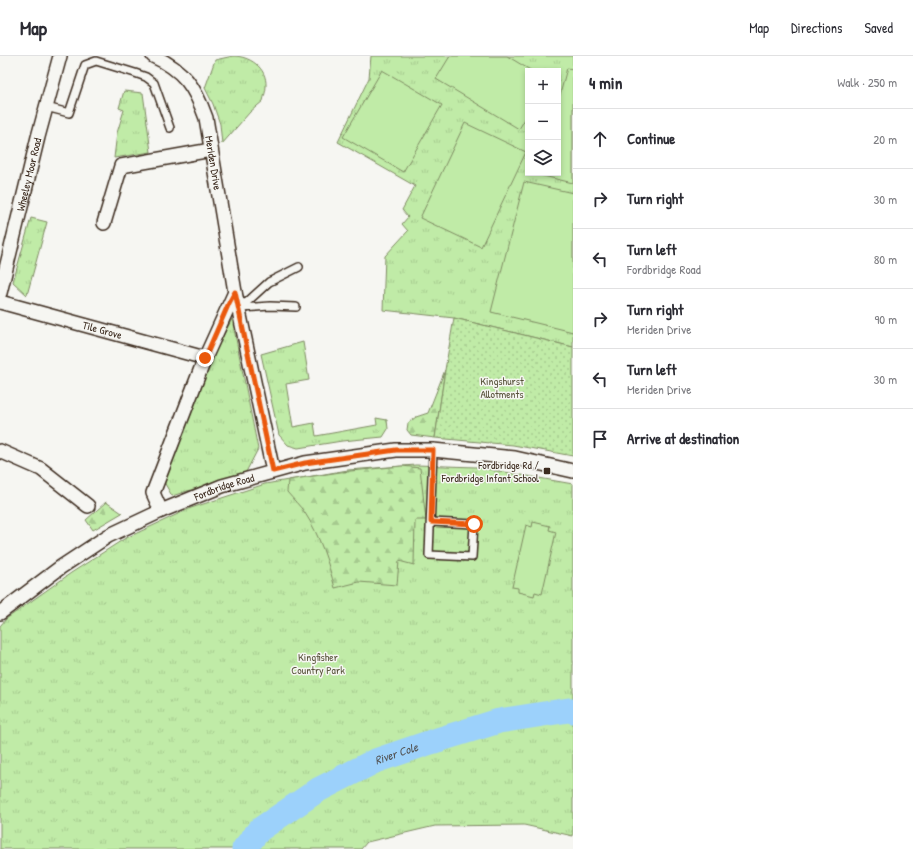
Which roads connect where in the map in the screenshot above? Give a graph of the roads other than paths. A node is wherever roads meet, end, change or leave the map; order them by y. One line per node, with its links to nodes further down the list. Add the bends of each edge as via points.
1 (60, 56): 3 (street, Wheeley Moor Road)
2 (153, 56): 5 (street, Meriden Drive, via 168,64 190,84 206,118)
3 (46, 107): 4 (lane, via 69,113 85,65 96,61 146,77 154,83); 8 (street, Wheeley Moor Road)
4 (170, 128)
5 (211, 150): 6 (street, via 121,166); 9 (street, Meriden Drive)
6 (104, 223)
7 (299, 267): 9 (lane, via 269,282 246,303)
8 (0, 293)
9 (237, 301): 11 (lane, via 247,307); 12 (street, via 229,303); 15 (street, Meriden Drive)
10 (0, 302): 12 (street, Tile Grove)
11 (296, 307)
12 (205, 358): 18 (street, via 153,493)
13 (433, 450): 15 (street, Fordbridge Road, via 396,450 305,463); 16 (street, Fordbridge Road, via 515,458); 19 (lane)
14 (0, 451): 17 (street, via 41,469)
15 (273, 471): 18 (street, Fordbridge Road, via 222,486)
16 (573, 471)
17 (88, 506)
18 (161, 511): 20 (street, Fordbridge Road, via 108,536 61,567)
19 (431, 522): 19 (lane, via 429,555 472,557 474,524)
20 (0, 613)

